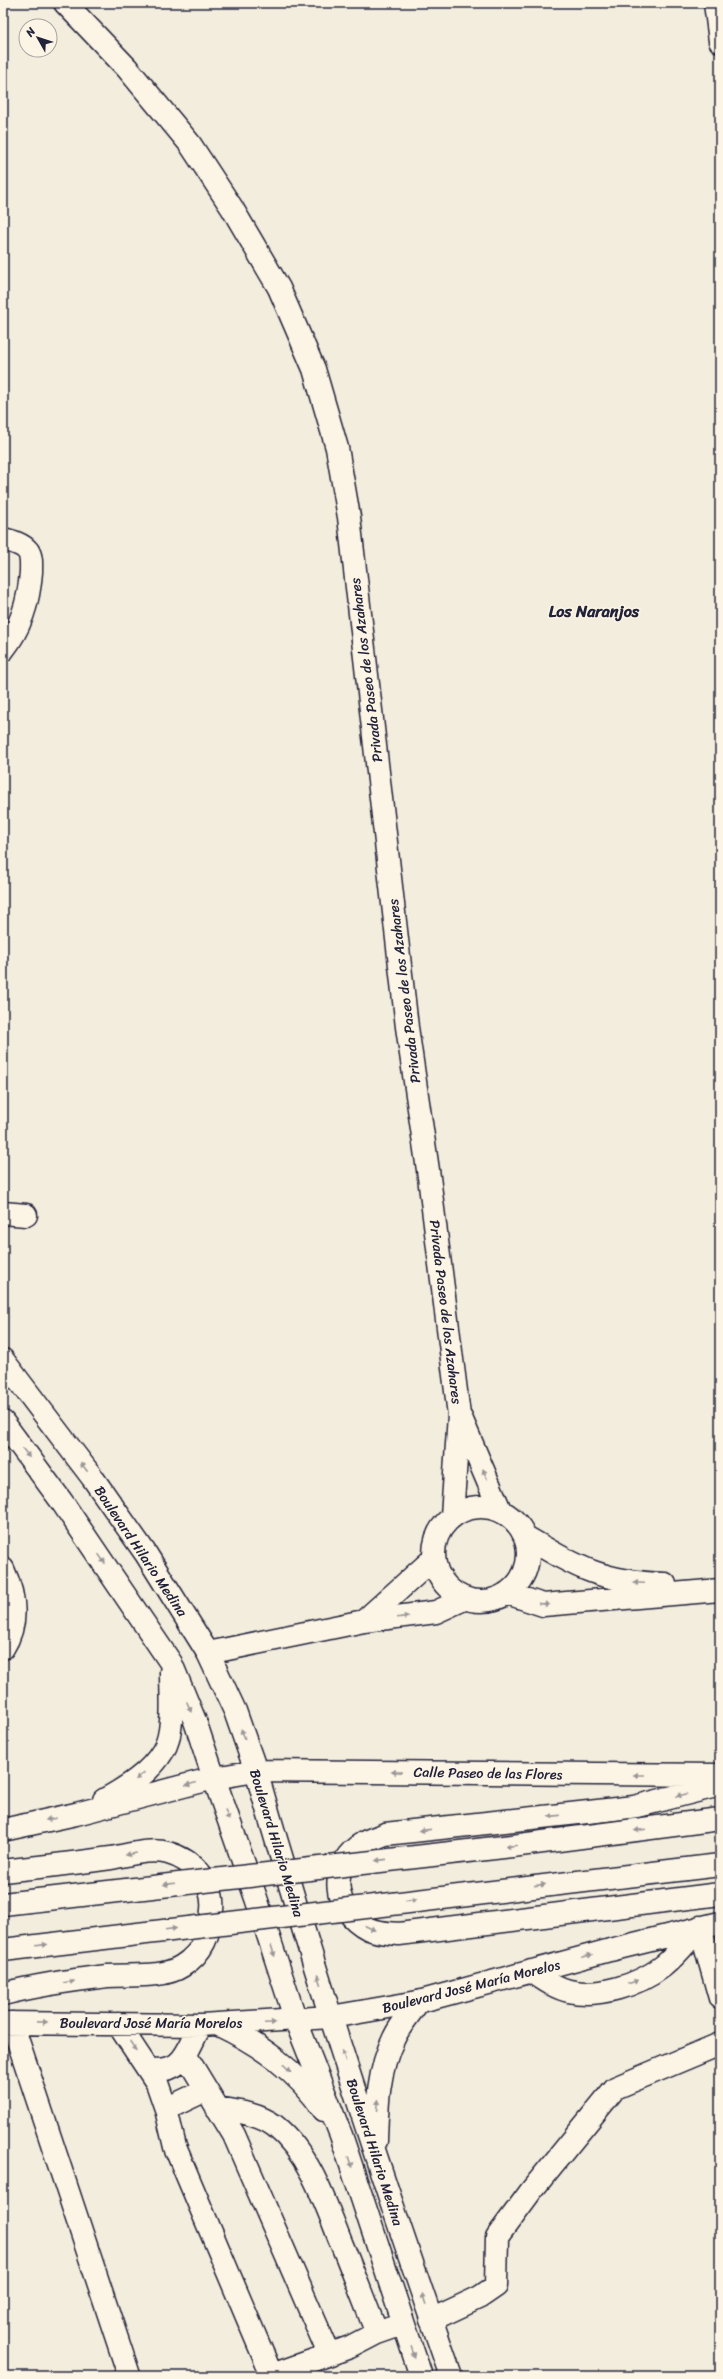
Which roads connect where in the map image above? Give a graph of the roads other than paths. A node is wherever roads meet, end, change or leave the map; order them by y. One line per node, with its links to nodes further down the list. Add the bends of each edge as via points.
1 (65, 3): 9 (street, Privada Paseo de los Azahares, via 127,68 190,144 232,208 279,288 314,369 335,441 349,517 407,1027)
2 (715, 3): 3 (street)
3 (720, 41)
4 (3, 539): 5 (street, via 20,545 28,551 31,559 27,602 12,640)
5 (3, 650)
6 (3, 1213): 7 (street)
7 (26, 1214)
8 (3, 1360): 22 (street, Boulevard Hilario Medina, one-way to 8, via 146,1554 92,1477)
9 (460, 1415): 11 (street, Privada Paseo de los Azahares, one-way to 9); 12 (street, Privada Paseo de los Azahares)
10 (3, 1422): 23 (street, Boulevard Hilario Medina, one-way to 23, via 62,1502)
11 (500, 1510): 12 (street, via 484,1506 467,1508); 13 (street, via 520,1526)
12 (452, 1516): 14 (street, via 441,1528 434,1543)
13 (526, 1537): 16 (street, one-way to 13, via 677,1584 629,1583 602,1577 580,1568); 18 (street, via 528,1558 522,1578)
14 (433, 1559): 19 (street, via 439,1576 449,1590); 20 (street)
15 (3, 1570): 21 (street, via 11,1587 14,1606 12,1627)
16 (720, 1578)
17 (720, 1590): 18 (street, one-way to 17, via 543,1606)
18 (507, 1593): 19 (street, via 494,1600 479,1602)
19 (464, 1599): 20 (street, one-way to 19, via 436,1612)
20 (364, 1621): 22 (street)
21 (3, 1648)
22 (208, 1653): 24 (street, Boulevard Hilario Medina, one-way to 22, via 235,1711)
23 (171, 1663): 26 (street, Boulevard Hilario Medina, one-way to 26, via 195,1721); 28 (street, one-way to 28, via 170,1729 164,1751 142,1775 119,1792)
24 (256, 1771): 25 (street, Calle Paseo de las Flores, one-way to 24); 26 (street, Calle Paseo de las Flores); 43 (street, Boulevard Hilario Medina, one-way to 24, via 292,1896)
25 (720, 1775)
26 (214, 1778): 28 (street, Calle Paseo de las Flores, one-way to 28); 44 (street, Boulevard Hilario Medina, one-way to 44)
27 (720, 1785): 35 (street, one-way to 35, via 634,1807 385,1834 364,1842 348,1858 340,1871 337,1892 343,1907 358,1922 370,1930 399,1934)
28 (76, 1814): 31 (street, one-way to 31)
29 (3, 1819): 31 (street)
30 (720, 1819): 36 (street, one-way to 36, bridge, via 512,1846)
31 (30, 1823): 32 (street)
32 (3, 1830)
33 (720, 1865): 38 (street, one-way to 33, bridge)
34 (3, 1871): 40 (street, one-way to 34, via 28,1987 107,1976 163,1973 181,1967 204,1946 210,1928 213,1904 208,1886 198,1869 167,1852 141,1852)
35 (720, 1894)
36 (3, 1904)
37 (710, 1925): 39 (street, Boulevard José María Morelos, one-way to 37); 39 (street, one-way to 37, via 568,1991 584,1993 614,1988 640,1980 661,1968); 41 (street)
38 (3, 1950)
39 (531, 1971): 42 (street, Boulevard José María Morelos)
40 (3, 1994)
41 (720, 1998)
42 (418, 2002): 43 (street, Boulevard José María Morelos); 55 (street, one-way to 42, via 379,2087 385,2060 394,2037)
43 (331, 2017): 44 (street, Boulevard José María Morelos); 55 (street, Boulevard Hilario Medina, one-way to 43)
44 (296, 2021): 47 (street, Boulevard José María Morelos, one-way to 44); 54 (street, Boulevard Hilario Medina)
45 (8, 2023): 46 (street, Boulevard José María Morelos, one-way to 46); 60 (street)
46 (118, 2024): 47 (street, Boulevard José María Morelos); 50 (street, one-way to 50)
47 (210, 2025): 49 (street); 54 (street, one-way to 54, via 247,2038 283,2063 318,2102)
48 (720, 2044): 56 (street, via 615,2088 497,2237 496,2286 480,2297)
49 (186, 2056): 50 (street, via 169,2069); 51 (street)
50 (149, 2069): 53 (street)
51 (206, 2090): 52 (street); 53 (street)
52 (217, 2108): 58 (street, via 258,2117 274,2126 298,2153 309,2169 326,2206); 59 (street, via 243,2154)
53 (166, 2109): 61 (street, via 175,2147)
54 (341, 2135): 57 (street, Boulevard Hilario Medina, one-way to 57)
55 (376, 2158): 56 (street, Boulevard Hilario Medina, one-way to 55)
56 (431, 2320): 63 (street, Boulevard Hilario Medina)
57 (403, 2324): 58 (street); 62 (street, Boulevard Hilario Medina, one-way to 62)
58 (377, 2333): 59 (street)
59 (329, 2354): 61 (street)
60 (129, 2375)
61 (272, 2376)
62 (421, 2376)
63 (451, 2376)

